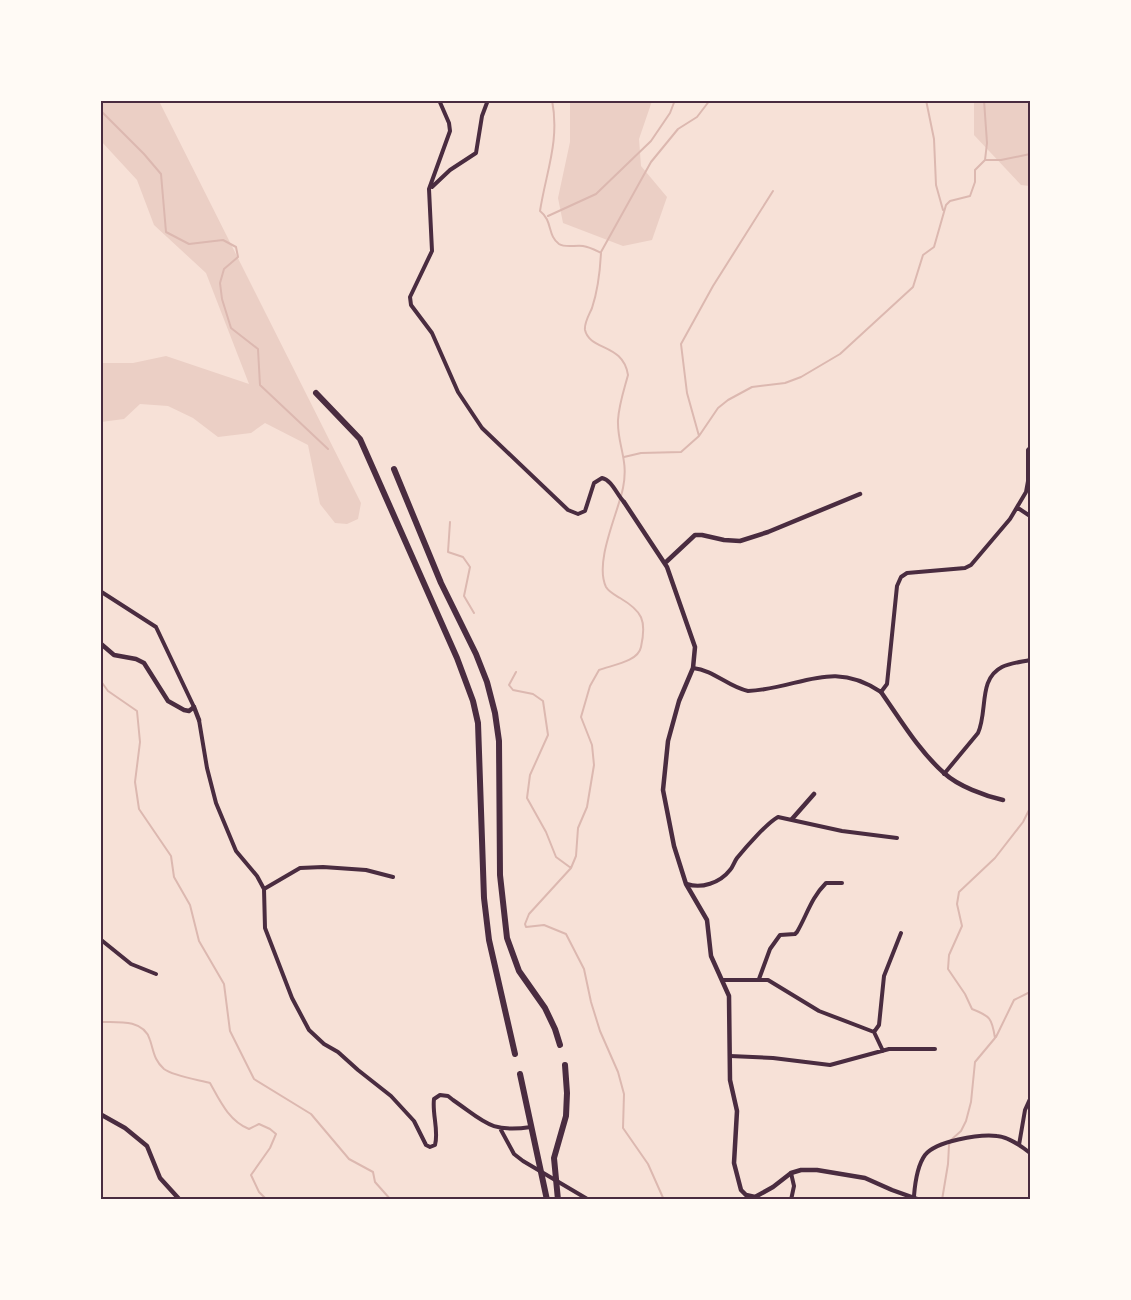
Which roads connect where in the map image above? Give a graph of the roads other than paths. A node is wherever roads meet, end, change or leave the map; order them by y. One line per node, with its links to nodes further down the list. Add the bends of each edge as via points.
1 (439, 100): 3 (street, via 450,131)
2 (488, 100): 3 (street, via 476,153)
3 (429, 189): 8 (street, via 432,251 410,301 432,333 460,396 488,434 573,513 585,511 599,478 608,480)
4 (316, 393): 37 (highway, via 360,439 473,701 478,723 484,898 489,940)
5 (1030, 448): 9 (street, via 1028,487)
6 (394, 469): 34 (highway, via 487,682 499,741 500,875 507,938 519,970 545,1008)
7 (860, 494): 11 (street, via 740,541 695,535)
8 (624, 502): 11 (street)
9 (1018, 508): 10 (street); 16 (street, via 969,566 901,577 887,684)
10 (1030, 516)
11 (665, 562): 15 (street, via 692,635 696,652)
12 (100, 591): 17 (street, via 156,627)
13 (100, 643): 17 (street, via 114,655 144,663 168,701 184,710)
14 (1030, 660): 19 (street, via 1000,668 990,677 984,720)
15 (693, 668): 16 (street, via 706,670 748,691 840,675 863,681); 26 (street, via 668,741 663,790)
16 (881, 692): 19 (street)
17 (194, 707): 18 (street)
18 (199, 720): 27 (street, via 216,803 236,851)
19 (944, 774): 21 (street, via 984,796)
20 (814, 794): 22 (street)
21 (1003, 800)
22 (792, 819): 23 (street); 26 (street, via 782,817 770,822 725,876 705,886)
23 (897, 838)
24 (393, 878): 27 (street, via 366,870 300,868)
25 (842, 883): 31 (street, via 826,883 816,893 797,932 780,935)
26 (686, 884): 32 (street, via 707,920 710,953)
27 (264, 889): 44 (street, via 265,928 292,998 316,1038 384,1089 414,1121 426,1146 435,1145 433,1108 434,1099 440,1095 448,1096)
28 (901, 933): 33 (street, via 884,976 879,1025)
29 (100, 939): 30 (street, via 131,964)
30 (156, 974)
31 (759, 979): 32 (street); 33 (street, via 776,983 819,1011)
32 (722, 980): 38 (street, via 729,996)
33 (874, 1032): 36 (street)
34 (560, 1045)
35 (935, 1049): 36 (street)
36 (883, 1051): 38 (street, via 830,1065)
37 (515, 1054)
38 (730, 1056): 47 (street, via 730,1080 737,1111 734,1162 741,1190 746,1196 755,1197)
39 (565, 1065): 51 (highway, via 566,1116 554,1158)
40 (520, 1074): 43 (highway)
41 (1030, 1099): 45 (street)
42 (100, 1114): 50 (street, via 147,1146 160,1178)
43 (532, 1127): 44 (street); 49 (highway)
44 (501, 1130): 52 (street, via 514,1154)
45 (1019, 1145): 46 (street); 48 (street, via 999,1136 938,1145 920,1163)
46 (1030, 1153)
47 (791, 1173): 48 (street, via 818,1170 865,1178); 53 (street)
48 (914, 1196): 54 (street)
49 (547, 1197)
50 (180, 1200)
51 (558, 1200)
52 (589, 1200)
53 (791, 1200)
54 (920, 1200)

